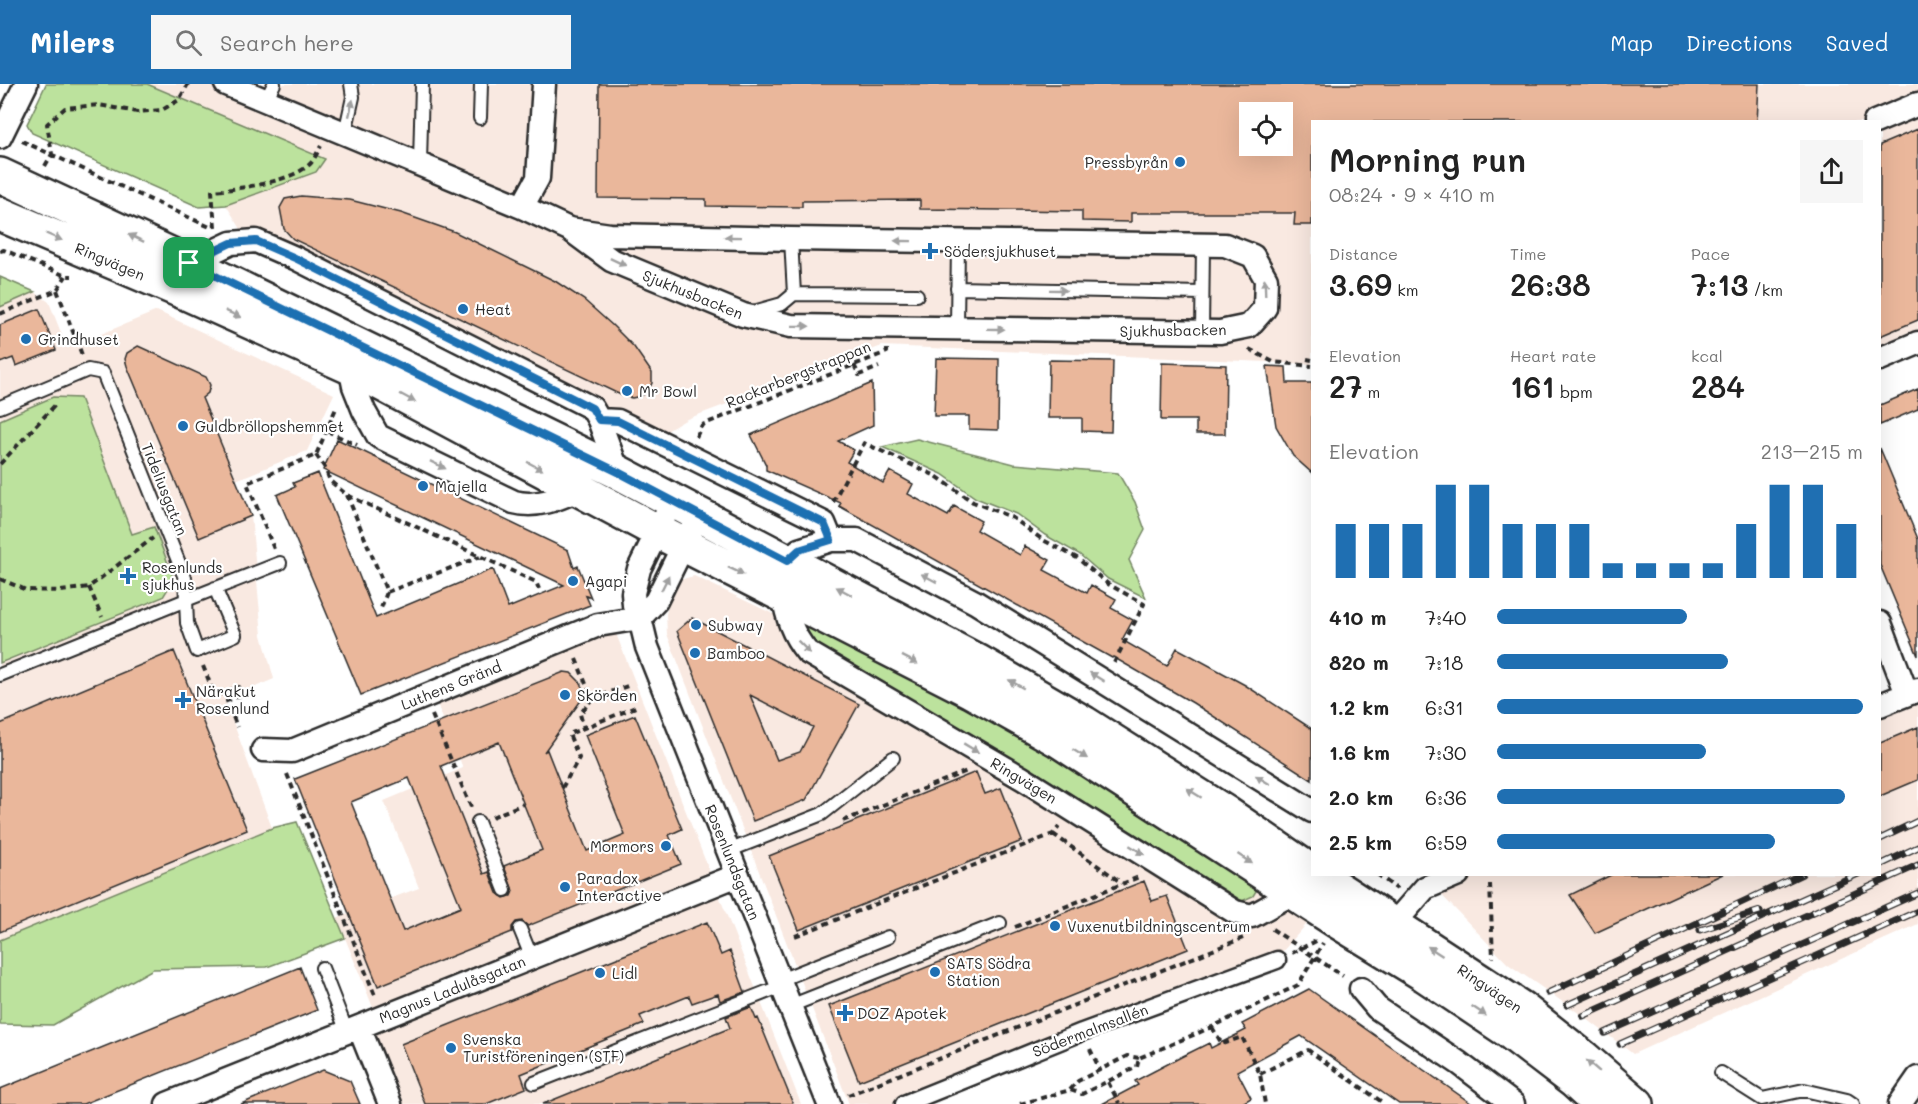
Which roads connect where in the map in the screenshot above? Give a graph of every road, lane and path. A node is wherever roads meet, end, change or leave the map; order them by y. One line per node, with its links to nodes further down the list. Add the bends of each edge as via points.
1 (26, 84): 13 (street)
2 (188, 84): 14 (path, via 179,100 162,110 137,112 99,105 65,108 47,124)
3 (226, 84): 8 (street, Sjukhusbacken)
4 (351, 84): 12 (lane, one-way to 4, via 353,97)
5 (422, 84): 15 (lane)
6 (481, 84): 10 (lane)
7 (544, 84): 17 (street, via 538,178)
8 (270, 92): 12 (street, Sjukhusbacken)
9 (1918, 104): 11 (street)
10 (480, 118)
11 (1880, 120)
12 (338, 130): 14 (path, via 303,170 241,189 212,191 215,230); 15 (street, Sjukhusbacken)
13 (1, 135): 14 (path)
14 (51, 154)
15 (420, 163): 17 (street, Sjukhusbacken)
16 (0, 175): 23 (main road, Ringvägen, one-way to 16)
17 (522, 207): 19 (street, Sjukhusbacken)
18 (0, 214): 42 (main road, Ringvägen, one-way to 42)
19 (569, 229): 20 (street, Sjukhusbacken, one-way to 19, via 610,235); 31 (street, Sjukhusbacken, one-way to 31, via 611,260)
20 (791, 239): 21 (street, Sjukhusbacken, one-way to 20); 28 (lane)
21 (958, 242): 22 (street, Sjukhusbacken); 25 (lane)
22 (1203, 244): 27 (lane); 33 (street, Sjukhusbacken, one-way to 22, via 1249,326 1265,308 1266,279 1253,256 1225,245)
23 (189, 263): 47 (street, via 231,243 256,241 592,408); 53 (main road, Ringvägen)
24 (66, 276): 26 (path)
25 (957, 288): 27 (lane, one-way to 27); 32 (lane)
26 (57, 290): 30 (path); 44 (path)
27 (1202, 293): 33 (lane)
28 (794, 294): 29 (lane); 31 (lane, via 782,304)
29 (917, 295)
30 (0, 314)
31 (743, 315): 32 (street, Sjukhusbacken, one-way to 32, via 791,326)
32 (957, 328): 33 (street, Sjukhusbacken, one-way to 33)
33 (1202, 332)
34 (1918, 343): 37 (street)
35 (887, 352): 40 (path, Rackarbergstrappan)
36 (1307, 359): 38 (path)
37 (1881, 359)
38 (1311, 360)
39 (1273, 362): 41 (path)
40 (854, 365): 43 (path, via 859,375); 49 (path, Rackarbergstrappan, via 702,426)
41 (1311, 366)
42 (350, 367): 54 (main road, Ringvägen, one-way to 54); 54 (street, one-way to 54, via 364,411 378,436 527,506)
43 (879, 367)
44 (88, 370): 46 (lane); 52 (path); 58 (lane, Tideliusgatan, via 103,373)
45 (338, 403): 48 (path)
46 (0, 408)
47 (599, 420): 53 (street); 60 (street, via 618,421 824,523)
48 (327, 431): 50 (path); 51 (path)
49 (694, 442)
50 (363, 447)
51 (316, 455): 55 (path, via 330,481); 63 (path, via 247,483)
52 (0, 464)
53 (618, 472): 57 (main road, Ringvägen)
54 (580, 489): 59 (main road, Ringvägen)
55 (347, 495): 61 (path); 68 (path)
56 (834, 499): 77 (path, via 864,443 936,476 973,502 1013,518 1077,558 1108,584 1144,604)
57 (686, 508): 59 (street, Rosenlundsgatan); 59 (street, Rosenlundsgatan); 62 (main road, Ringvägen)
58 (165, 529): 65 (path); 70 (lane, Tideliusgatan, via 185,578)
59 (671, 538): 69 (main road, Ringvägen, one-way to 69); 72 (street, Rosenlundsgatan, one-way to 59, via 656,601); 72 (street, Rosenlundsgatan, via 635,581 634,605)
60 (831, 540): 62 (street, via 799,550); 93 (street, one-way to 60, via 975,602 857,540)
61 (481, 556): 67 (path, via 536,582); 68 (path)
62 (787, 561): 100 (main road, Ringvägen, one-way to 62, via 1227,813 1084,723 977,661)
63 (280, 563): 66 (lane)
64 (0, 579): 65 (path, via 26,590)
65 (89, 587): 74 (path)
66 (215, 588): 70 (lane); 75 (lane, via 235,635)
67 (539, 589)
68 (387, 592): 71 (path)
69 (783, 594): 103 (main road, Ringvägen, one-way to 103); 107 (street, Ringvägen, one-way to 107, via 787,619 807,652 1022,778 1235,912)
70 (186, 600): 74 (lane); 75 (lane, Tideliusgatan, via 187,623)
71 (380, 611)
72 (640, 618): 87 (street, Luthens Gränd, via 598,625 292,751); 98 (street, Rosenlundsgatan, via 647,647)
73 (1881, 625): 80 (street)
74 (108, 632): 78 (lane)
75 (197, 651): 85 (path, via 213,691 220,694 238,687 241,695 227,701)
76 (575, 658): 81 (path)
77 (1116, 658)
78 (0, 675)
79 (630, 685): 81 (path)
80 (1912, 692): 82 (street)
81 (592, 699): 86 (path, via 580,714)
82 (1881, 705)
83 (638, 706): 86 (path)
84 (432, 714): 94 (path)
85 (237, 727)
86 (585, 728): 91 (path, via 569,734 579,758)
87 (263, 750)
88 (893, 758): 98 (lane, via 822,814)
89 (286, 773): 120 (path)
90 (959, 775): 95 (path)
91 (562, 788)
92 (523, 804): 94 (path)
93 (1311, 810)
94 (478, 822): 106 (lane)
95 (838, 823)
96 (1061, 824): 97 (path)
97 (1053, 834): 104 (path); 111 (path)
98 (728, 850): 99 (street, Rosenlundsgatan)
99 (738, 875): 115 (street, Magnus Ladulåsgatan); 122 (street, Rosenlundsgatan)
100 (1311, 875)
101 (1453, 876): 110 (street, via 1425,888)
102 (1135, 879): 104 (path)
103 (1318, 880): 107 (street); 110 (main road, Ringvägen)
104 (1122, 884): 108 (path, via 1014,927)
105 (1490, 884): 118 (path)
106 (505, 890)
107 (1252, 916): 114 (path)
108 (1000, 923): 122 (lane)
109 (520, 929): 115 (lane)
110 (1385, 934): 143 (main road, Ringvägen, one-way to 143); 144 (main road, Ringvägen, one-way to 110, via 1521,1008)
111 (795, 936)
112 (888, 937): 122 (lane)
113 (1243, 937): 134 (path)
114 (1302, 948): 116 (path); 116 (path, via 1327,936); 117 (path)
115 (531, 956): 124 (street, Magnus Ladulåsgatan)
116 (1316, 957): 121 (path); 123 (path, via 1298,986)
117 (1278, 960): 138 (street, Södermalmsallén, via 1082,1032)
118 (1493, 962)
119 (322, 968): 124 (lane)
120 (371, 986)
121 (1360, 989): 142 (street, via 1377,1008)
122 (784, 990): 132 (lane); 134 (street, Rosenlundsgatan)
123 (1212, 1027): 126 (path); 129 (path, via 1222,1044 1242,1037)
124 (353, 1029): 136 (street, Magnus Ladulåsgatan); 137 (street)
125 (1092, 1054): 127 (path)
126 (1138, 1058): 127 (path, via 1127,1056); 131 (path, via 1137,1067)
127 (1100, 1070): 133 (path, via 1078,1081)
128 (1722, 1073): 145 (lane, via 1762,1099 1804,1090)
129 (1260, 1074): 140 (path); 141 (path, via 1308,1050)
130 (1918, 1078): 146 (street)
131 (1108, 1082): 133 (path, via 1082,1094); 135 (path)
132 (534, 1083)
133 (1070, 1090): 139 (path)
134 (829, 1103)
135 (1119, 1103)
136 (167, 1104)
137 (390, 1104)
138 (904, 1104)
139 (1020, 1104)
140 (1265, 1104)
141 (1382, 1104)
142 (1513, 1104)
143 (1599, 1104)
144 (1637, 1104)
145 (1853, 1104)
146 (1900, 1104)

